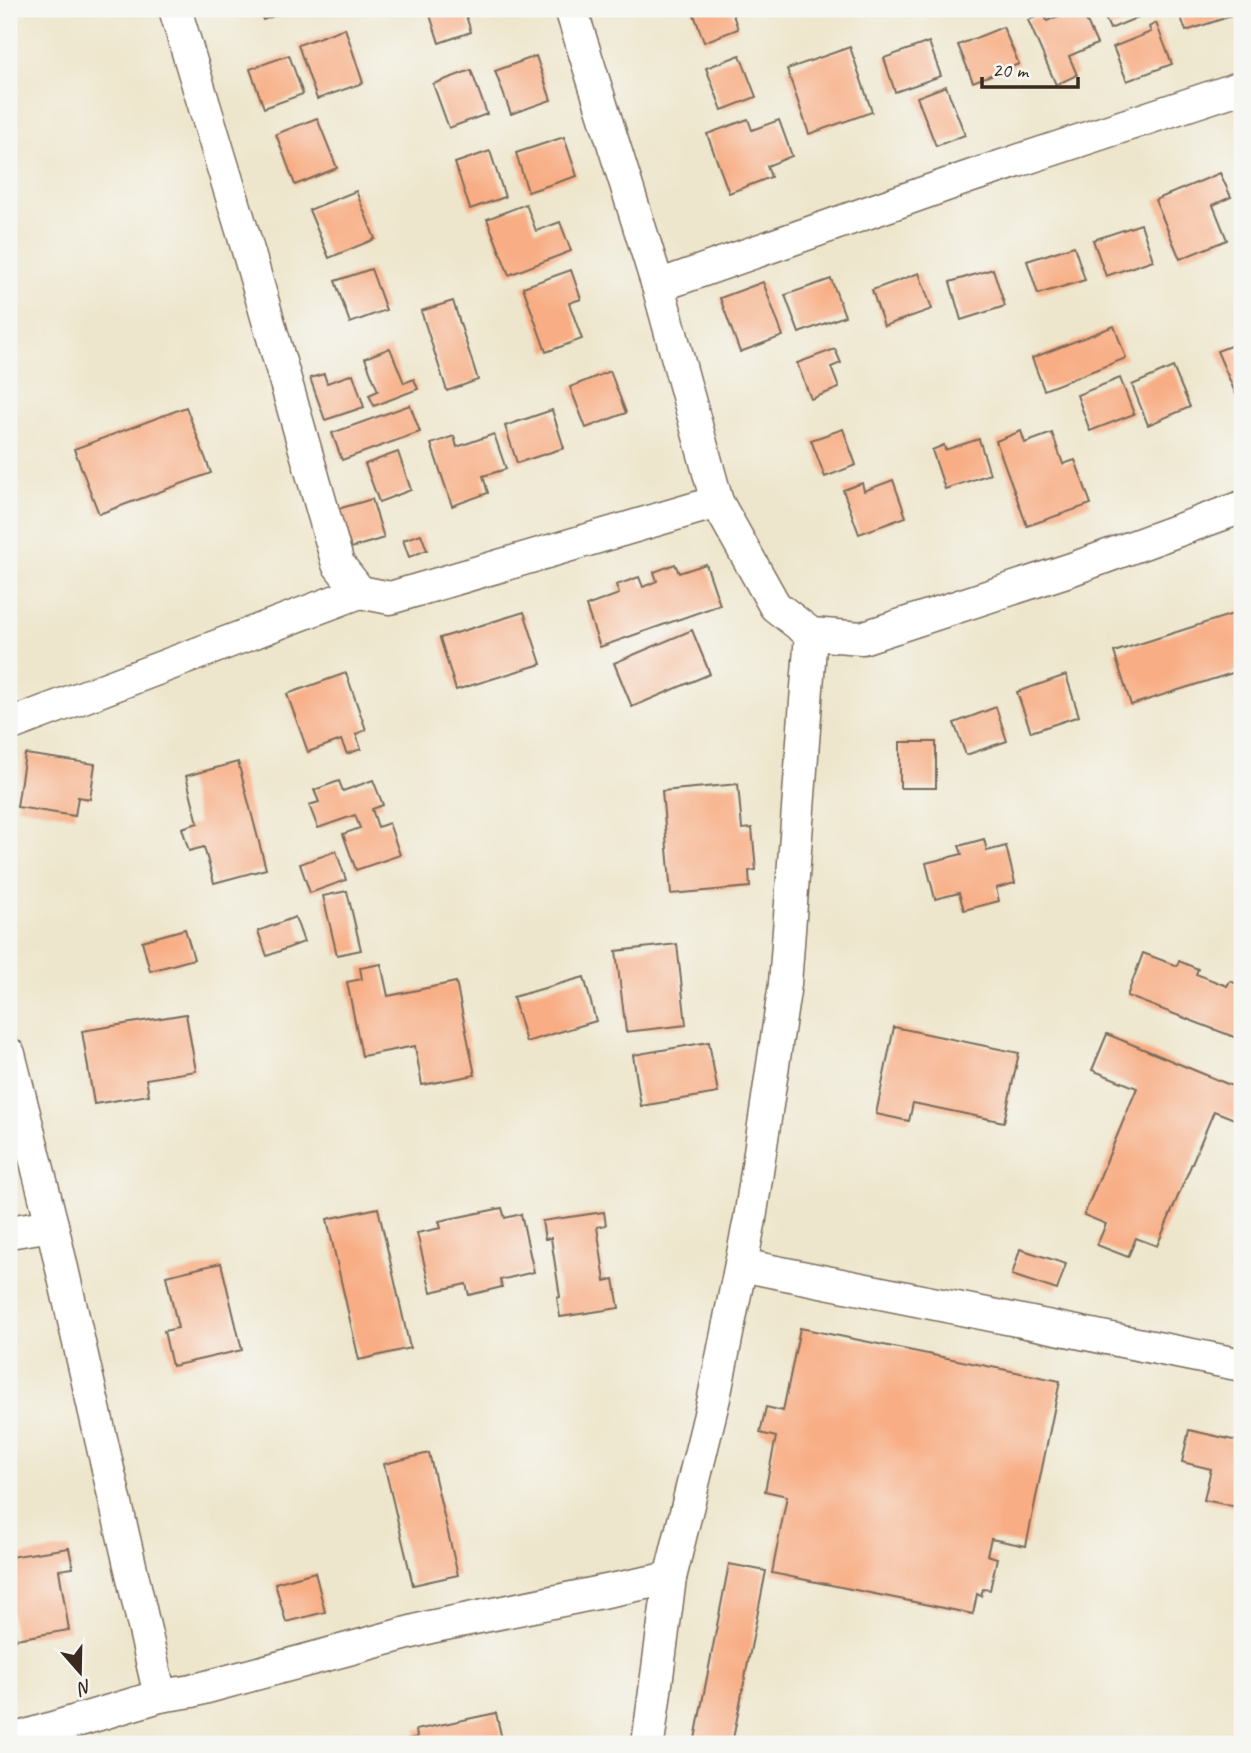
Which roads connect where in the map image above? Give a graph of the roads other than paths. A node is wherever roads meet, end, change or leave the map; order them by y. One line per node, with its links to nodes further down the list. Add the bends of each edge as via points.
1 (175, 9): 7 (street, via 338,564)
2 (571, 9): 4 (street)
3 (1242, 87): 4 (street)
4 (658, 286): 5 (street)
5 (717, 502): 7 (street, via 390,598); 8 (street, via 775,606)
6 (1242, 507): 8 (street, via 862,638)
7 (360, 592): 9 (street)
8 (811, 634): 13 (street, via 785,984)
9 (9, 725)
10 (9, 1054): 11 (street)
11 (52, 1226): 12 (street); 16 (street)
12 (9, 1231)
13 (741, 1265): 14 (street); 15 (street)
14 (1242, 1365)
15 (670, 1578): 16 (street, via 430,1627); 18 (street)
16 (160, 1696): 17 (street)
17 (9, 1741)
18 (648, 1744)

